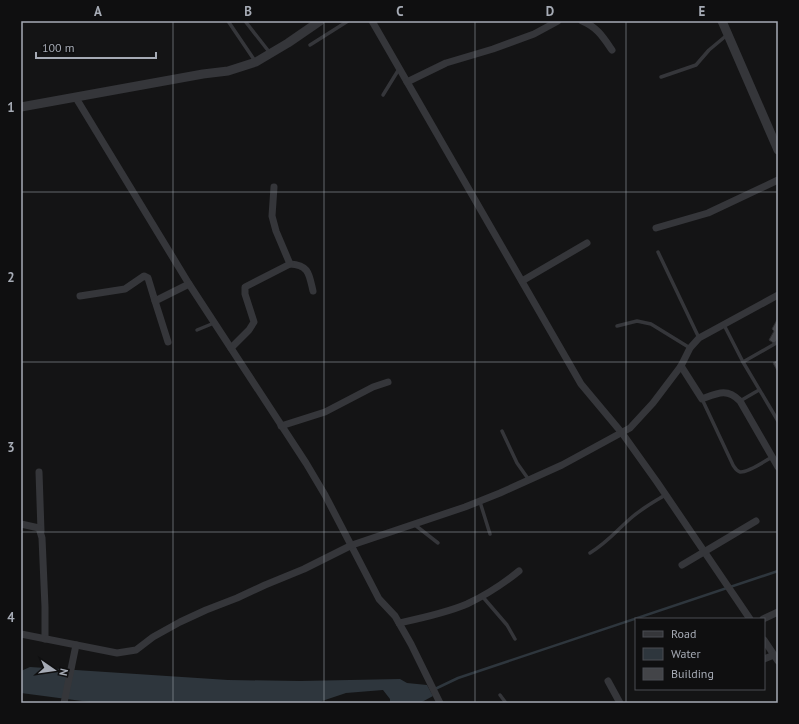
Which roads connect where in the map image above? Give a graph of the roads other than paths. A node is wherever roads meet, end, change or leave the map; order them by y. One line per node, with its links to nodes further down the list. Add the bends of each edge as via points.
1 (228, 21): 13 (lane)
2 (244, 21): 12 (lane)
3 (320, 21): 12 (street)
4 (348, 21): 10 (lane)
5 (372, 21): 14 (street)
6 (558, 21): 16 (street, via 534,34 446,63)
7 (582, 21): 11 (street, via 592,25)
8 (722, 21): 9 (street)
9 (728, 35): 15 (lane, via 709,50 696,65); 20 (street)
10 (310, 45)
11 (612, 50)
12 (270, 53): 13 (street)
13 (256, 62): 18 (street, via 228,72 203,74)
14 (399, 69): 16 (street); 17 (lane)
15 (661, 77)
16 (407, 82): 27 (street)
17 (383, 95)
18 (76, 98): 19 (street); 28 (street)
19 (21, 107)
20 (778, 150)
21 (778, 180): 23 (street, via 708,213)
22 (274, 187): 26 (street, via 272,216)
23 (656, 228)
24 (587, 243): 27 (street)
25 (658, 252): 37 (lane)
26 (290, 264): 29 (street, via 305,268 310,275); 40 (street, via 245,287 254,322 250,330)
27 (522, 281): 51 (street, via 581,384)
28 (189, 284): 32 (street); 33 (street)
29 (313, 291)
30 (778, 295): 34 (street)
31 (80, 296): 32 (street, via 125,289 144,276 148,278)
32 (155, 301): 38 (street)
33 (215, 322): 36 (lane); 40 (street)
34 (723, 324): 37 (street); 42 (lane)
35 (617, 326): 41 (lane, via 638,321 651,324)
36 (197, 330)
37 (700, 338): 41 (street)
38 (168, 342)
39 (778, 342): 42 (lane)
40 (231, 348): 49 (street)
41 (690, 348): 43 (street)
42 (744, 362): 45 (lane)
43 (681, 366): 46 (street); 51 (street, via 638,420)
44 (388, 382): 49 (street, via 325,412)
45 (759, 390): 47 (lane); 48 (lane)
46 (702, 399): 47 (street, via 726,393 733,394); 52 (lane, via 737,471 746,471)
47 (740, 401): 52 (street)
48 (778, 421)
49 (281, 426): 64 (street, via 325,495)
50 (502, 432): 55 (lane, via 516,463)
51 (622, 433): 55 (street); 56 (street)
52 (772, 457): 53 (street)
53 (778, 467)
54 (39, 472): 61 (street)
55 (529, 480): 57 (street)
56 (665, 495): 65 (street); 66 (lane, via 641,510 614,536)
57 (480, 502): 60 (street); 62 (lane)
58 (756, 521): 65 (street)
59 (21, 524): 61 (street, via 39,528)
60 (414, 524): 63 (lane); 64 (street)
61 (40, 531): 75 (street)
62 (490, 534)
63 (438, 543)
64 (352, 545): 73 (street, via 379,600); 78 (street, via 304,569 180,622 136,650 117,653)
65 (704, 552): 67 (street); 71 (street)
66 (590, 553)
67 (682, 565)
68 (519, 571): 69 (street)
69 (482, 596): 73 (street, via 452,609); 76 (lane, via 507,625)
70 (778, 612): 72 (street)
71 (749, 618)
72 (765, 618)
73 (399, 623): 83 (street)
74 (21, 634): 75 (street)
75 (45, 638): 78 (street)
76 (515, 639)
77 (765, 642): 79 (street)
78 (76, 645): 84 (street)
79 (776, 658): 80 (street)
80 (765, 659)
81 (608, 681): 86 (street)
82 (500, 695): 85 (lane)
83 (439, 700)
84 (64, 703)
85 (506, 703)
86 (620, 703)

